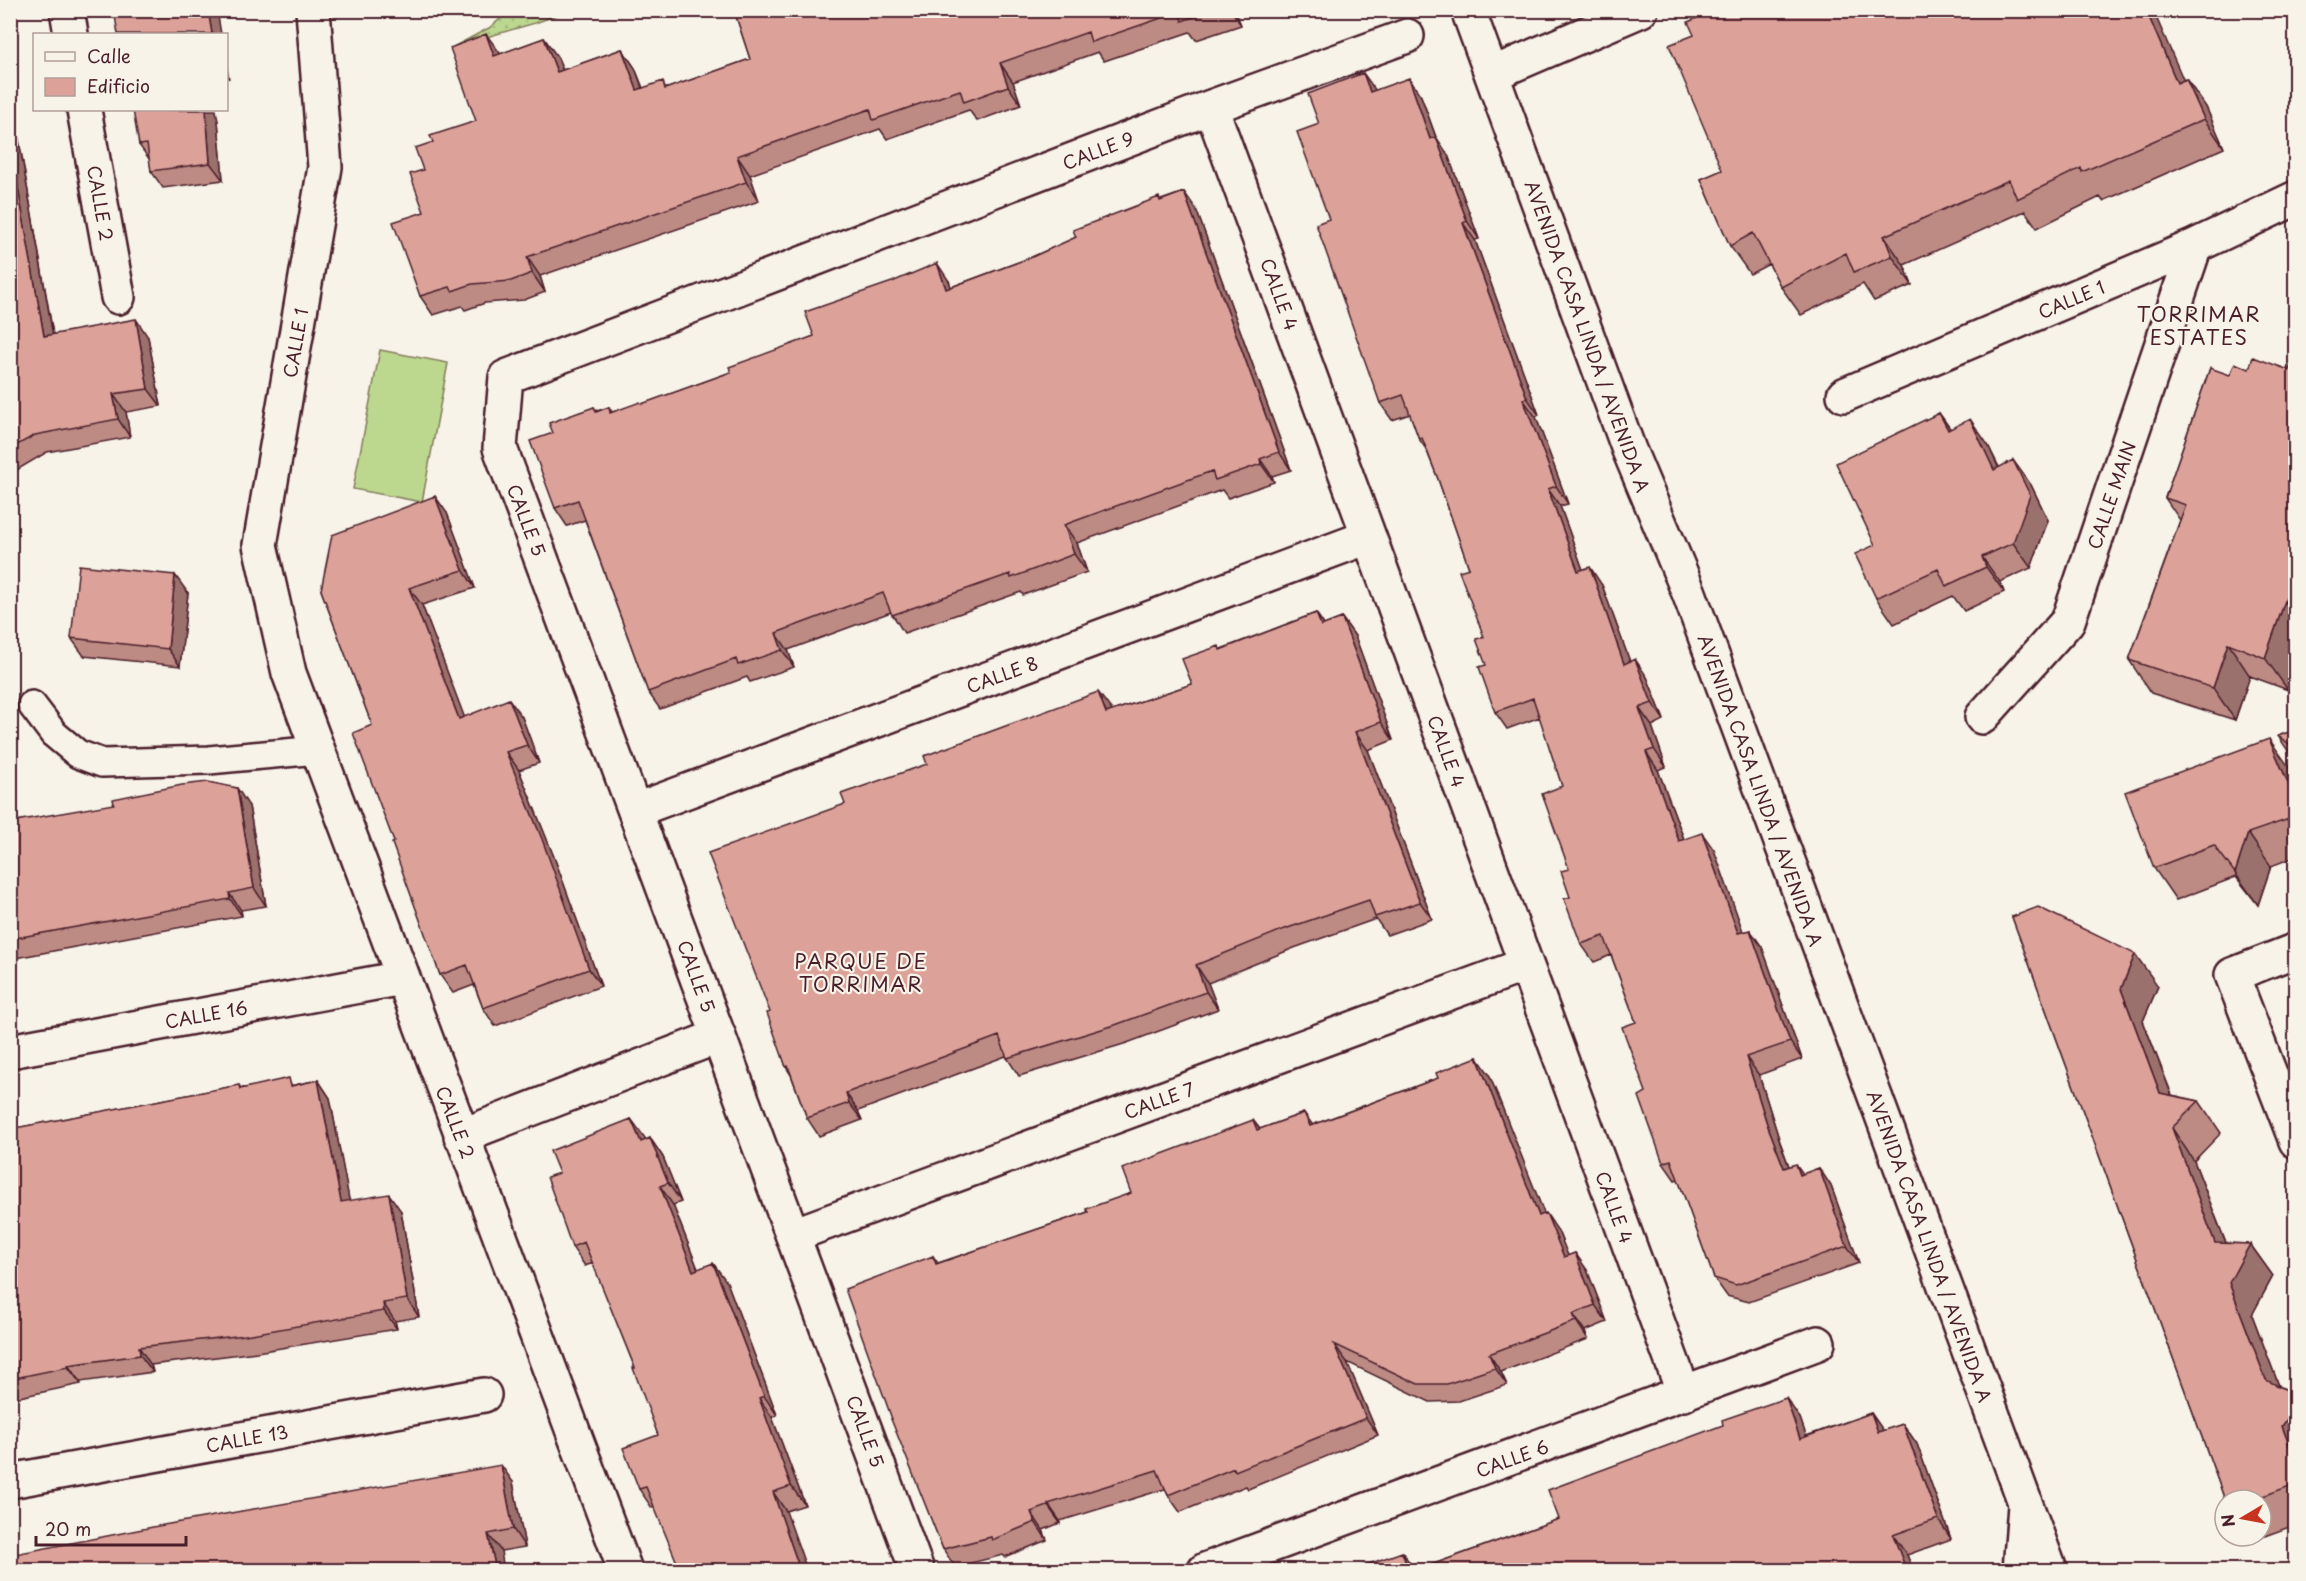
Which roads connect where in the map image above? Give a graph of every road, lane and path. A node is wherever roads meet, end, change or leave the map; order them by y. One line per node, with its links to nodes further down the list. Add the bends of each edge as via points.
1 (67, 10): 5 (street)
2 (313, 10): 16 (street, CALLE 1, via 325,167 260,545)
3 (1468, 10): 7 (street, AVENIDA CASA LINDA / AVENIDA A)
4 (1641, 10): 7 (street)
5 (71, 33)
6 (1407, 36): 8 (street, CALLE 9)
7 (1492, 74): 33 (street, AVENIDA CASA LINDA / AVENIDA A, via 1629,450 1689,593)
8 (1211, 107): 13 (street, CALLE 9); 15 (street, CALLE 4)
9 (84, 111): 12 (street, CALLE 2)
10 (2295, 198): 11 (street, CALLE 1)
11 (2195, 246): 14 (street, CALLE 1); 18 (street, CALLE MAIN, via 2068,621)
12 (118, 297)
13 (507, 377): 20 (street, CALLE 5, via 500,448)
14 (1844, 395)
15 (1368, 537): 20 (street, CALLE 8); 22 (street, CALLE 4)
16 (289, 673): 19 (street, CALLE 2)
17 (32, 705): 19 (lane, via 54,734 78,754 102,763 209,760)
18 (1982, 717)
19 (318, 750): 23 (street, CALLE 2)
20 (636, 810): 24 (street, CALLE 5)
21 (2295, 950): 27 (street, via 2232,975)
22 (1526, 965): 28 (street, CALLE 7); 30 (street, CALLE 4)
23 (402, 978): 25 (street, CALLE 16); 26 (street, CALLE 2)
24 (719, 1035): 26 (street); 28 (street, CALLE 5)
25 (10, 1051)
26 (461, 1136): 34 (street, CALLE 2)
27 (2295, 1141)
28 (793, 1235): 35 (street, CALLE 5)
29 (1818, 1343): 30 (street, CALLE 6)
30 (1684, 1394): 36 (street, CALLE 6)
31 (484, 1395): 32 (street, CALLE 13)
32 (10, 1481)
33 (2025, 1505): 37 (street); 38 (street, AVENIDA CASA LINDA / AVENIDA A)
34 (625, 1570)
35 (918, 1570)
36 (1205, 1570)
37 (2020, 1570)
38 (2050, 1570)

